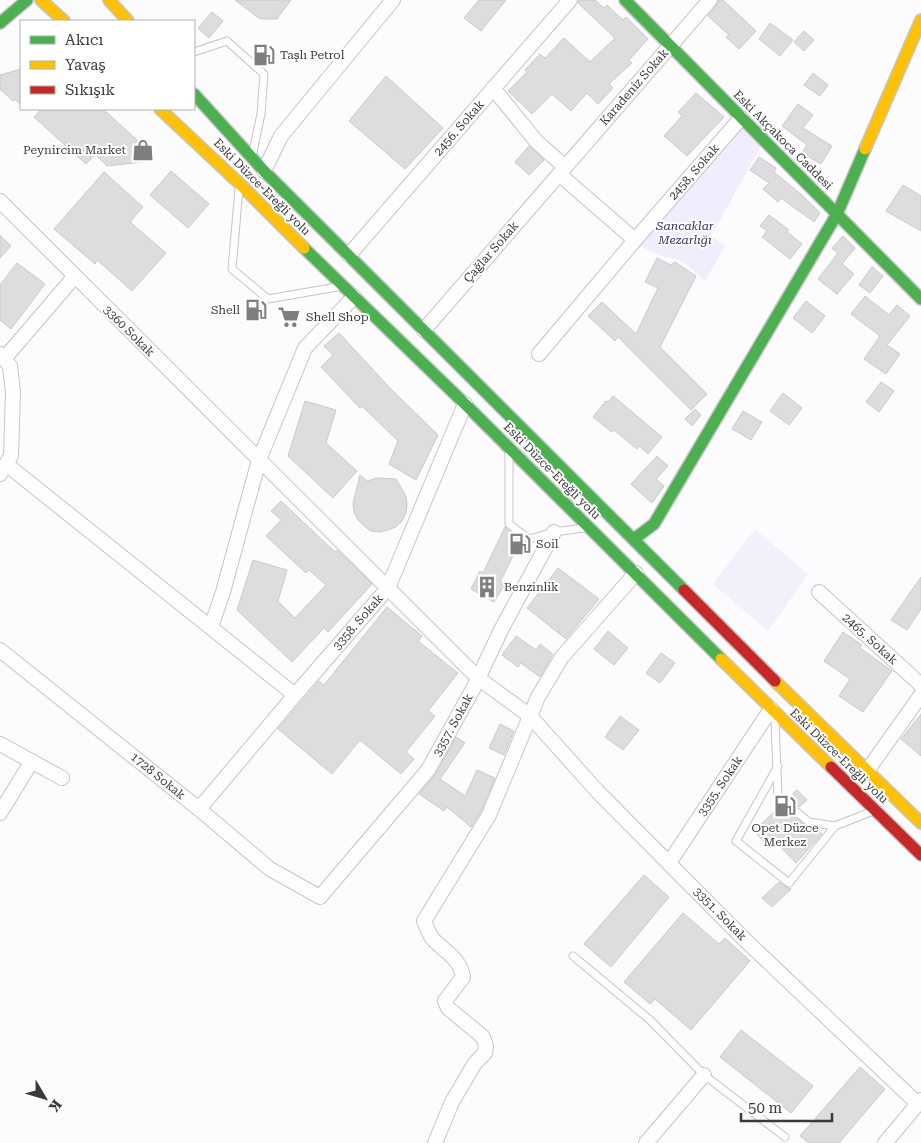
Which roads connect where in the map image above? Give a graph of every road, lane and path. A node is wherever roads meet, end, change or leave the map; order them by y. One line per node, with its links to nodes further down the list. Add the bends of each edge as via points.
1 (27, 0): 11 (main road)
2 (41, 0): 8 (main road)
3 (109, 0): 9 (main road)
4 (393, 0): 19 (street, via 281,136)
5 (570, 0): 14 (street, 2456. Sokak)
6 (625, 0): 12 (main road, Eski Akçakoca Caddesi)
7 (710, 0): 12 (street, Karadeniz Sokak)
8 (63, 20)
9 (127, 20)
10 (921, 20): 23 (main road)
11 (0, 23)
12 (670, 46): 17 (main road, Eski Akçakoca Caddesi); 20 (street, Karadeniz Sokak)
13 (195, 52): 18 (lane, via 227,41 264,74 261,114)
14 (493, 88): 20 (street); 25 (street, 2456. Sokak)
15 (195, 95): 18 (main road, Eski Düzce-Ereğli yolu)
16 (161, 110): 21 (main road, Eski Düzce-Ereğli yolu)
17 (741, 118): 23 (main road, Eski Akçakoca Caddesi); 24 (street, 2458, Sokak)
18 (252, 157): 19 (main road, Eski Düzce-Ereğli yolu)
19 (264, 171): 25 (main road, Eski Düzce-Ereğli yolu)
20 (562, 171): 24 (street); 30 (street, Çağlar Sokak)
21 (240, 184): 27 (main road, Eski Düzce-Ereğli yolu); 27 (lane, via 232,269 268,299)
22 (0, 200): 26 (street, 3360 Sokak)
23 (837, 214): 29 (main road, Eski Akçakoca Caddesi); 39 (main road, via 654,524)
24 (635, 240): 31 (street, 2458, Sokak)
25 (349, 255): 30 (main road, Eski Düzce-Ereğli yolu)
26 (75, 276): 32 (street); 35 (street, 3360 Sokak)
27 (343, 286): 28 (main road, Eski Düzce-Ereğli yolu)
28 (354, 297): 33 (main road, Eski Düzce-Ereğli yolu); 35 (street, via 305,348)
29 (921, 300)
30 (424, 330): 39 (main road, Eski Düzce-Ereğli yolu)
31 (539, 354)
32 (2, 356): 36 (street, via 10,366 12,392 11,456)
33 (465, 404): 34 (main road, Eski Düzce-Ereğli yolu); 41 (street, 3358. Sokak)
34 (509, 448): 37 (main road, Eski Düzce-Ereğli yolu); 38 (lane, via 510,524 529,539)
35 (259, 460): 41 (street, 3360 Sokak); 43 (street)
36 (3, 469): 43 (street)
37 (588, 527): 38 (lane); 40 (main road, Eski Düzce-Ereğli yolu)
38 (554, 532): 45 (street, 3357. Sokak)
39 (634, 539): 54 (main road, Eski Düzce-Ereğli yolu)
40 (636, 573): 49 (main road, Eski Düzce-Ereğli yolu); 50 (street, via 562,657)
41 (388, 588): 45 (street, 3351. Sokak); 47 (street, 3358. Sokak)
42 (819, 592): 46 (street, 2465. Sokak)
43 (211, 627): 47 (street)
44 (0, 650): 56 (street, 1728 Sokak)
45 (478, 678): 50 (street, 3351. Sokak); 63 (street, 3357. Sokak, via 428,770)
46 (921, 685)
47 (295, 695): 56 (street, 3358. Sokak)
48 (921, 695): 54 (street)
49 (773, 711): 53 (lane); 57 (main road, Eski Düzce-Ereğli yolu); 62 (street, 3355. Sokak)
50 (530, 716): 62 (street, 3351. Sokak); 68 (street, via 489,815 424,921 432,938 457,960 462,969 464,977 445,1001 448,1008 483,1036 486,1046 485,1053 452,1102)
51 (0, 744): 52 (street)
52 (32, 761): 55 (street); 58 (street)
53 (778, 766): 60 (lane, via 778,797 809,822); 60 (lane, via 736,841 788,883)
54 (867, 771): 59 (main road, Eski Düzce-Ereğli yolu)
55 (62, 778)
56 (199, 808): 63 (street, 1728 Sokak, via 270,869)
57 (875, 810): 60 (lane); 61 (main road, Eski Düzce-Ereğli yolu)
58 (0, 814)
59 (921, 823)
60 (835, 826)
61 (921, 855)
62 (669, 864): 66 (street, 3351. Sokak, via 744,939)
63 (320, 897)
64 (573, 956): 65 (lane, via 650,1020)
65 (704, 1075): 67 (lane); 69 (street)
66 (919, 1102): 70 (street)
67 (785, 1137)
68 (435, 1143)
69 (646, 1143)
70 (885, 1143)

